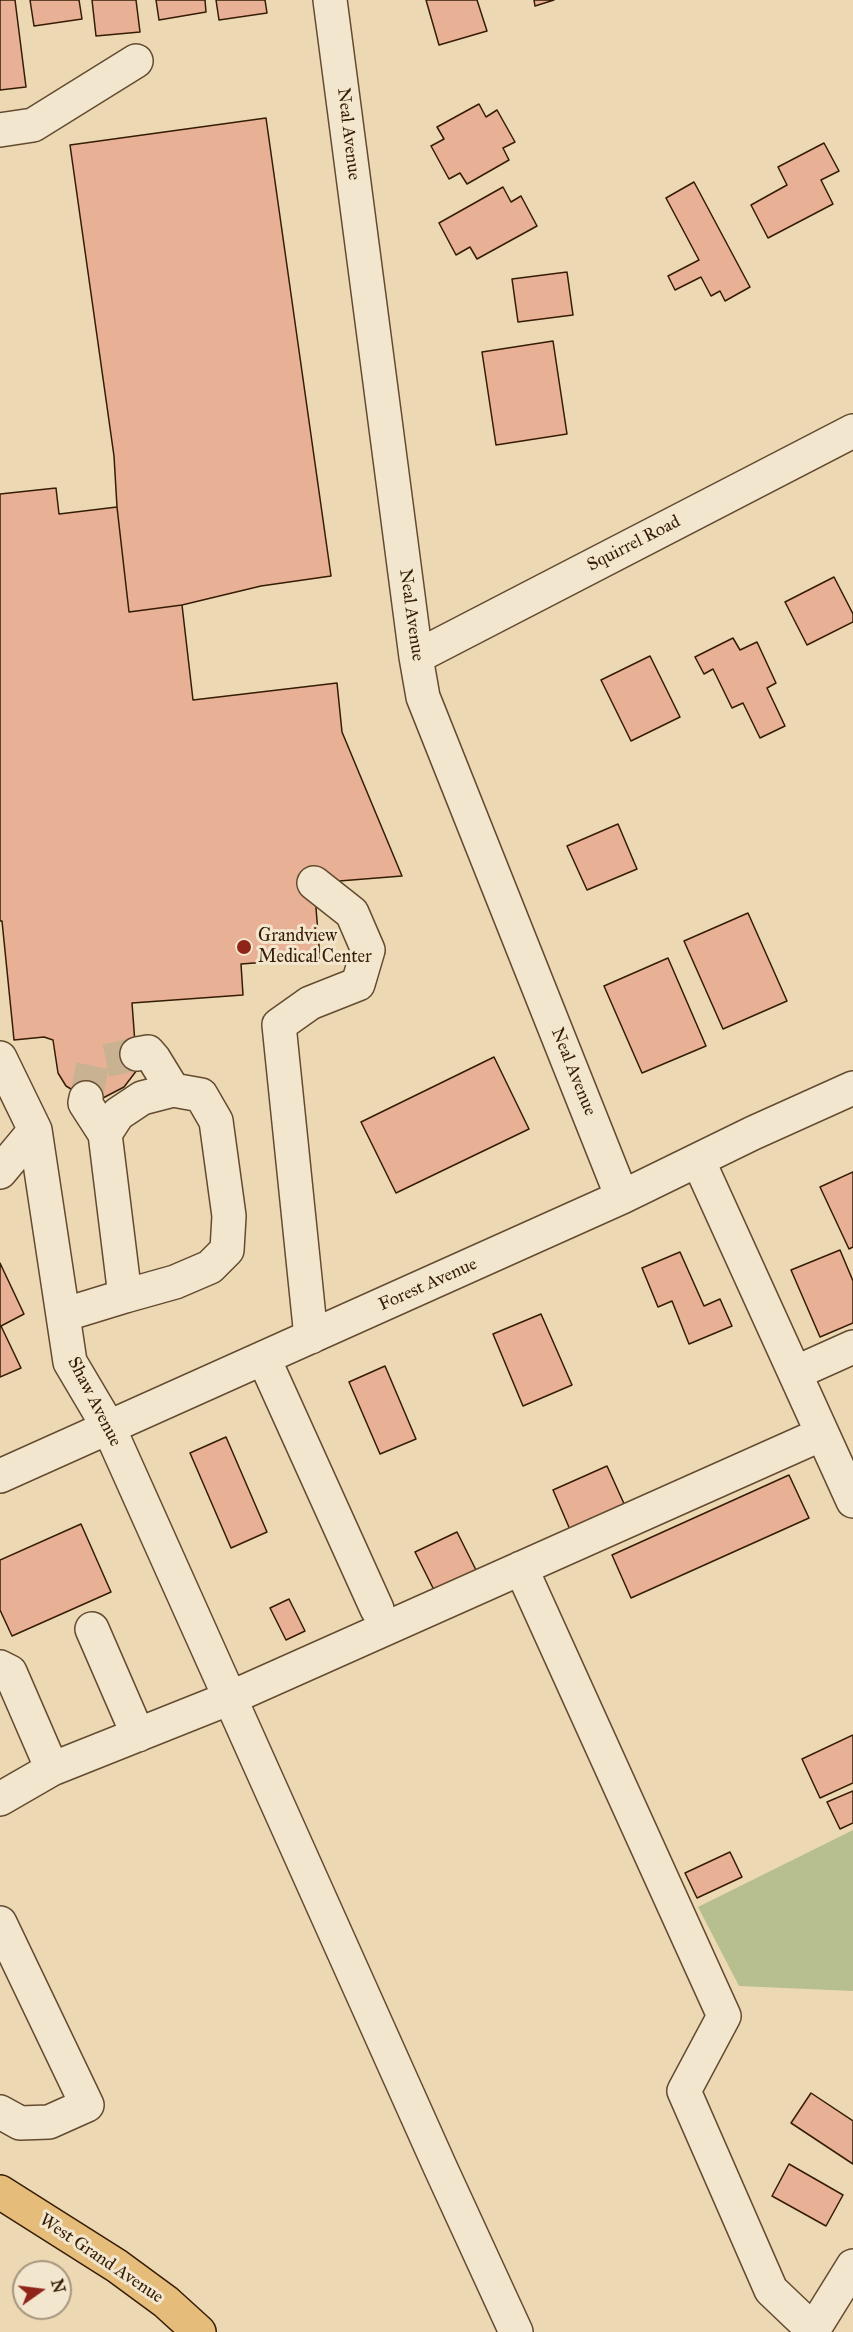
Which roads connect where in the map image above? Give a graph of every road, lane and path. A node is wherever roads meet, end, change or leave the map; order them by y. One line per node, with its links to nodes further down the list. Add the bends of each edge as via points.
1 (330, 0): 5 (street, Neal Avenue)
2 (135, 60): 3 (street, via 33,125)
3 (0, 130)
4 (853, 431): 5 (street, Squirrel Road)
5 (416, 657): 17 (street, Neal Avenue, via 423,697)
6 (314, 883): 20 (street, via 352,913 368,950 358,984 310,1003 279,1025)
7 (137, 1054): 10 (street, via 148,1052)
8 (0, 1058): 12 (street, Shaw Avenue)
9 (853, 1088): 15 (street, Forest Avenue)
10 (173, 1090): 13 (street, via 142,1098 118,1114); 18 (street, via 201,1095 216,1121 229,1216 227,1250 210,1267)
11 (86, 1098): 13 (street, via 85,1103)
12 (35, 1130): 14 (street); 16 (street); 19 (street, Shaw Avenue)
13 (105, 1134): 18 (street)
14 (0, 1142)
15 (698, 1160): 17 (street, Forest Avenue); 23 (street)
16 (0, 1172)
17 (622, 1197): 20 (street, Forest Avenue)
18 (125, 1296): 19 (street)
19 (63, 1315): 24 (street, Shaw Avenue, via 70,1362)
20 (311, 1337): 22 (street, Forest Avenue)
21 (853, 1347): 23 (street)
22 (264, 1359): 24 (street, Forest Avenue); 29 (street)
23 (795, 1373): 25 (street)
24 (110, 1428): 26 (street, Forest Avenue); 32 (street, Shaw Avenue)
25 (822, 1434): 27 (street); 28 (street)
26 (0, 1476)
27 (853, 1501)
28 (521, 1568): 32 (street); 40 (street, via 724,2016 684,2091 771,2290)
29 (377, 1609)
30 (92, 1629): 33 (street)
31 (0, 1667): 34 (street, via 10,1672)
32 (230, 1698): 33 (street); 42 (street, Shaw Avenue)
33 (138, 1735): 34 (street)
34 (52, 1769): 35 (street)
35 (0, 1799)
36 (0, 1923): 37 (street, via 87,2105 50,2122 20,2122)
37 (0, 2112)
38 (0, 2192): 41 (main road, West Grand Avenue, via 117,2266)
39 (853, 2266): 40 (street)
40 (813, 2331)
41 (199, 2332)
42 (516, 2332)

